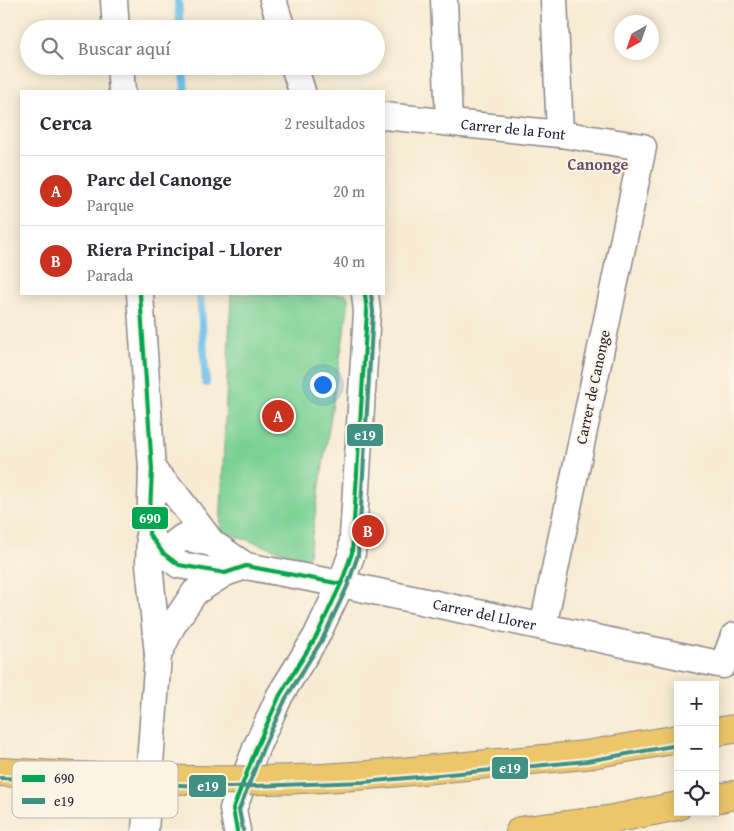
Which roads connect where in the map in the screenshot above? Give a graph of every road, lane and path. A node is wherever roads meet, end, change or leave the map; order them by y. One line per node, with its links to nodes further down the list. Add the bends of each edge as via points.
1 (114, 0): 5 (street)
2 (274, 0): 6 (street)
3 (444, 0): 12 (street)
4 (554, 0): 13 (street)
5 (115, 20)
6 (280, 20)
7 (121, 75): 9 (street)
8 (297, 75): 10 (street)
9 (122, 90)
10 (302, 90)
11 (385, 116): 12 (street, Carrer de la Font)
12 (449, 122): 13 (street, Carrer de la Font)
13 (560, 134): 14 (street, Carrer de la Font)
14 (643, 147): 22 (street, Carrer de Canonge)
15 (140, 295): 17 (street)
16 (365, 295): 21 (street, via 367,312 352,553)
17 (152, 469): 18 (street); 19 (street)
18 (212, 543): 19 (street, via 183,537); 20 (street)
19 (153, 550): 20 (street, Carrer del Llorer, via 179,565); 24 (street)
20 (235, 569): 21 (street, Carrer del Llorer); 24 (street, via 195,592 172,626)
21 (341, 584): 22 (street, Carrer del Llorer); 35 (street, via 316,637 280,695 257,746 233,809)
22 (543, 627): 23 (street, Carrer del Llorer, via 723,665)
23 (734, 636)
24 (158, 655): 28 (street)
25 (734, 729): 26 (highway)
26 (719, 731)
27 (674, 740): 29 (highway, bridge, via 586,755 364,776 230,781)
28 (151, 761)
29 (178, 779)
30 (734, 795): 31 (highway)
31 (719, 798)
32 (674, 807): 36 (highway, via 608,820)
33 (147, 818): 34 (street)
34 (146, 831)
35 (237, 831)
36 (520, 831)

